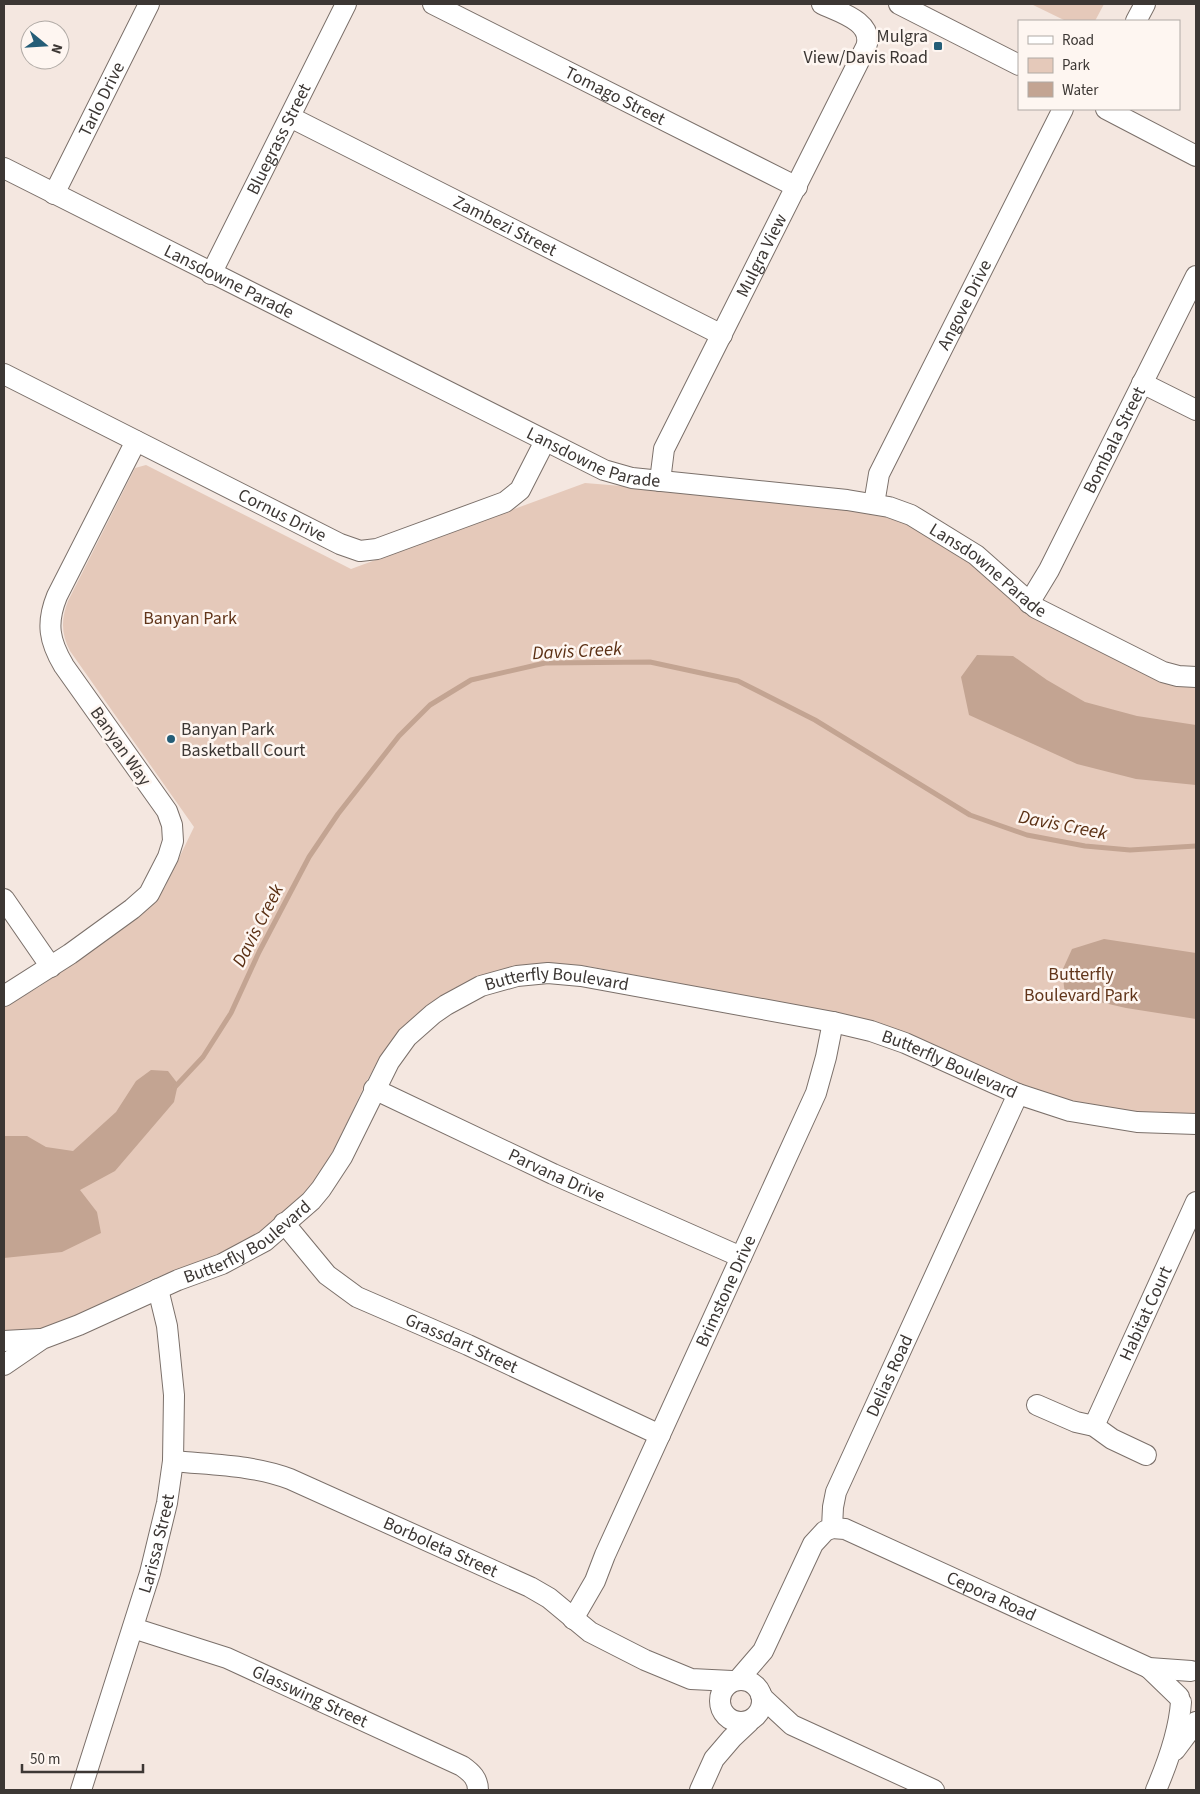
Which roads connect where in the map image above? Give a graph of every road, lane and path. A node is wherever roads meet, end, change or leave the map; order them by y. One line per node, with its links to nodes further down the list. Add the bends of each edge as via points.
1 (149, 4): 16 (street, Tarlo Drive)
2 (346, 4): 11 (street, Bluegrass Street)
3 (433, 4): 15 (street, Tomago Street)
4 (822, 4): 15 (street, Mulgra View, via 857,21 866,31 868,43)
5 (899, 4): 8 (street)
6 (1145, 4): 7 (street)
7 (1137, 20)
8 (1018, 64)
9 (1063, 110): 26 (street, Angove Drive, via 879,474)
10 (1110, 110): 12 (street)
11 (290, 116): 17 (street, Bluegrass Street); 19 (street, Zambezi Street)
12 (1132, 116): 13 (street)
13 (1196, 156)
14 (4, 168): 16 (street, Lansdowne Parade)
15 (796, 187): 19 (street, Mulgra View)
16 (54, 194): 17 (street, Lansdowne Parade)
17 (211, 274): 24 (street, Lansdowne Parade)
18 (1196, 276): 21 (street, Bombala Street)
19 (722, 335): 25 (street, Mulgra View, via 664,449)
20 (4, 374): 23 (street, Cornus Drive)
21 (1142, 383): 22 (street); 27 (street, Bombala Street, via 1049,570)
22 (1196, 410)
23 (136, 441): 24 (street, Cornus Drive, via 340,544 360,551 377,549 505,502 520,490); 30 (street, Banyan Way, via 58,596 51,614 50,632 64,666 167,811 173,842 155,885 142,901)
24 (545, 441): 25 (street, Lansdowne Parade, via 613,473)
25 (660, 481): 26 (street, Lansdowne Parade)
26 (874, 504): 27 (street, Lansdowne Parade, via 911,515 964,546)
27 (1029, 603): 28 (street, Lansdowne Parade, via 1148,666 1170,675)
28 (1196, 677)
29 (4, 899): 30 (street)
30 (52, 967): 31 (street, Banyan Way)
31 (4, 996)
32 (832, 1022): 33 (street, Butterfly Boulevard, via 581,976 525,975 481,986 433,1014 407,1037); 34 (street, Butterfly Boulevard, via 905,1043); 38 (street, Brimstone Drive, via 816,1093)
33 (374, 1089): 37 (street, Butterfly Boulevard, via 332,1173 310,1201); 38 (street, Parvana Drive, via 553,1174)
34 (1018, 1094): 35 (street, Butterfly Boulevard, via 1099,1117); 48 (street, Delias Road, via 836,1492)
35 (1196, 1124)
36 (1196, 1202): 44 (street, Habitat Court)
37 (284, 1223): 39 (street, Butterfly Boulevard, via 265,1241 222,1264); 45 (street, Grassdart Street, via 327,1275 357,1297)
38 (741, 1257): 45 (street, Brimstone Drive)
39 (158, 1289): 40 (street, Butterfly Boulevard); 47 (street, Larissa Street, via 173,1373)
40 (42, 1339): 41 (street, Butterfly Boulevard); 42 (street, Butterfly Boulevard)
41 (4, 1342)
42 (4, 1365)
43 (1037, 1405): 44 (street)
44 (1094, 1426): 46 (street, via 1112,1439)
45 (660, 1434): 49 (street, Brimstone Drive, via 595,1581)
46 (1146, 1455)
47 (173, 1461): 49 (street, Borboleta Street, via 277,1474 530,1587); 50 (street, Larissa Street, via 159,1540)
48 (832, 1528): 51 (street, via 824,1531 814,1544); 52 (street, Cepora Road, via 845,1529)
49 (566, 1613): 54 (street, Borboleta Street, via 590,1632 644,1660)
50 (133, 1628): 64 (street, Glasswing Street, via 227,1658 462,1766); 66 (street, Larissa Street)
51 (763, 1652): 55 (street); 56 (street)
52 (1148, 1668): 53 (street, Cepora Road); 57 (street, Cepora Road)
53 (1194, 1670): 57 (street, via 1180,1683)
54 (691, 1679): 55 (street, Borboleta Street); 58 (street, Borboleta Street)
55 (735, 1681): 56 (street, via 747,1680); 58 (street, via 720,1694)
56 (761, 1694): 59 (street, via 761,1708); 61 (street)
57 (1186, 1703): 62 (street, via 1180,1713)
58 (720, 1707): 59 (street, via 734,1722); 63 (street)
59 (749, 1721): 61 (street); 63 (street)
60 (1196, 1722): 62 (street)
61 (792, 1724): 65 (street)
62 (1170, 1758): 68 (street)
63 (714, 1759): 67 (street)
64 (478, 1786)
65 (927, 1789)
66 (81, 1790)
67 (700, 1790)
68 (1156, 1790)

